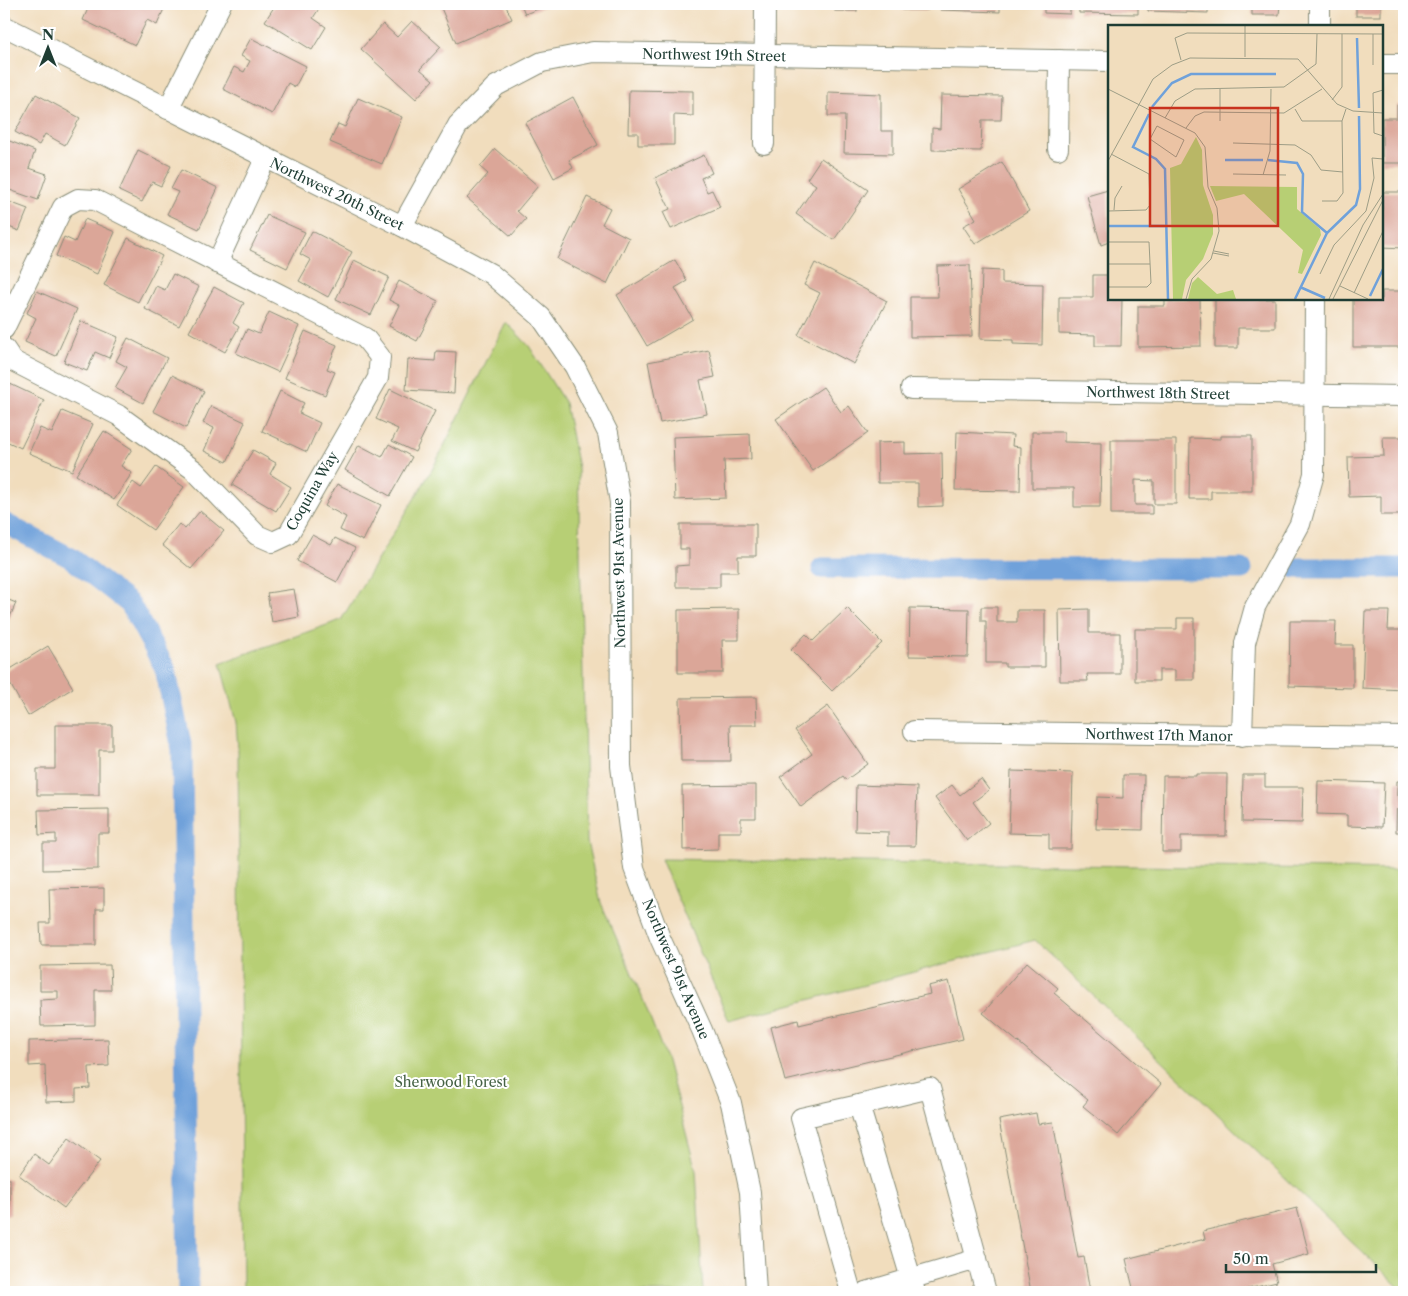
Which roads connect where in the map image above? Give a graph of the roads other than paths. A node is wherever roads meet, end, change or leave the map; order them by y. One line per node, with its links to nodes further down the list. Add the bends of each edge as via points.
1 (221, 4): 11 (street)
2 (765, 4): 6 (street)
3 (1320, 4): 4 (street)
4 (1320, 25)
5 (4, 26): 11 (street, Northwest 20th Street)
6 (764, 56): 7 (street, Northwest 19th Street); 12 (street); 15 (street, Northwest 19th Street, via 593,52 542,62 496,86 458,125)
7 (1059, 60): 8 (street, Northwest 19th Street); 13 (street)
8 (1108, 61)
9 (1383, 64): 10 (street)
10 (1404, 64)
11 (168, 109): 14 (street, Northwest 20th Street)
12 (764, 144)
13 (1058, 149)
14 (265, 159): 15 (street, Northwest 20th Street); 16 (street)
15 (402, 226): 23 (street, Northwest 20th Street, via 491,274 541,317 575,367)
16 (217, 263): 18 (street, Coquina Way, via 96,200 78,199 63,207); 19 (street, Coquina Way, via 365,338 380,357 378,378 288,535 273,542 257,535 194,470 171,453 118,415 13,361)
17 (1316, 300): 21 (street)
18 (4, 329)
19 (4, 348)
20 (911, 389): 21 (street, Northwest 18th Street)
21 (1314, 396): 22 (street, Northwest 18th Street); 25 (street, via 1314,474 1300,524 1254,607 1245,643)
22 (1404, 396)
23 (608, 433): 30 (street, Northwest 91st Avenue, via 620,502 621,766 634,868 660,938 731,1103 750,1192)
24 (914, 731): 25 (street, Northwest 17th Manor)
25 (1242, 736): 26 (street, Northwest 17th Manor)
26 (1404, 737)
27 (860, 1105): 28 (street, via 930,1088); 29 (street); 31 (street, via 801,1118)
28 (977, 1259): 29 (street); 33 (street)
29 (912, 1286): 32 (street)
30 (756, 1292)
31 (851, 1292)
32 (866, 1292)
33 (986, 1292)

